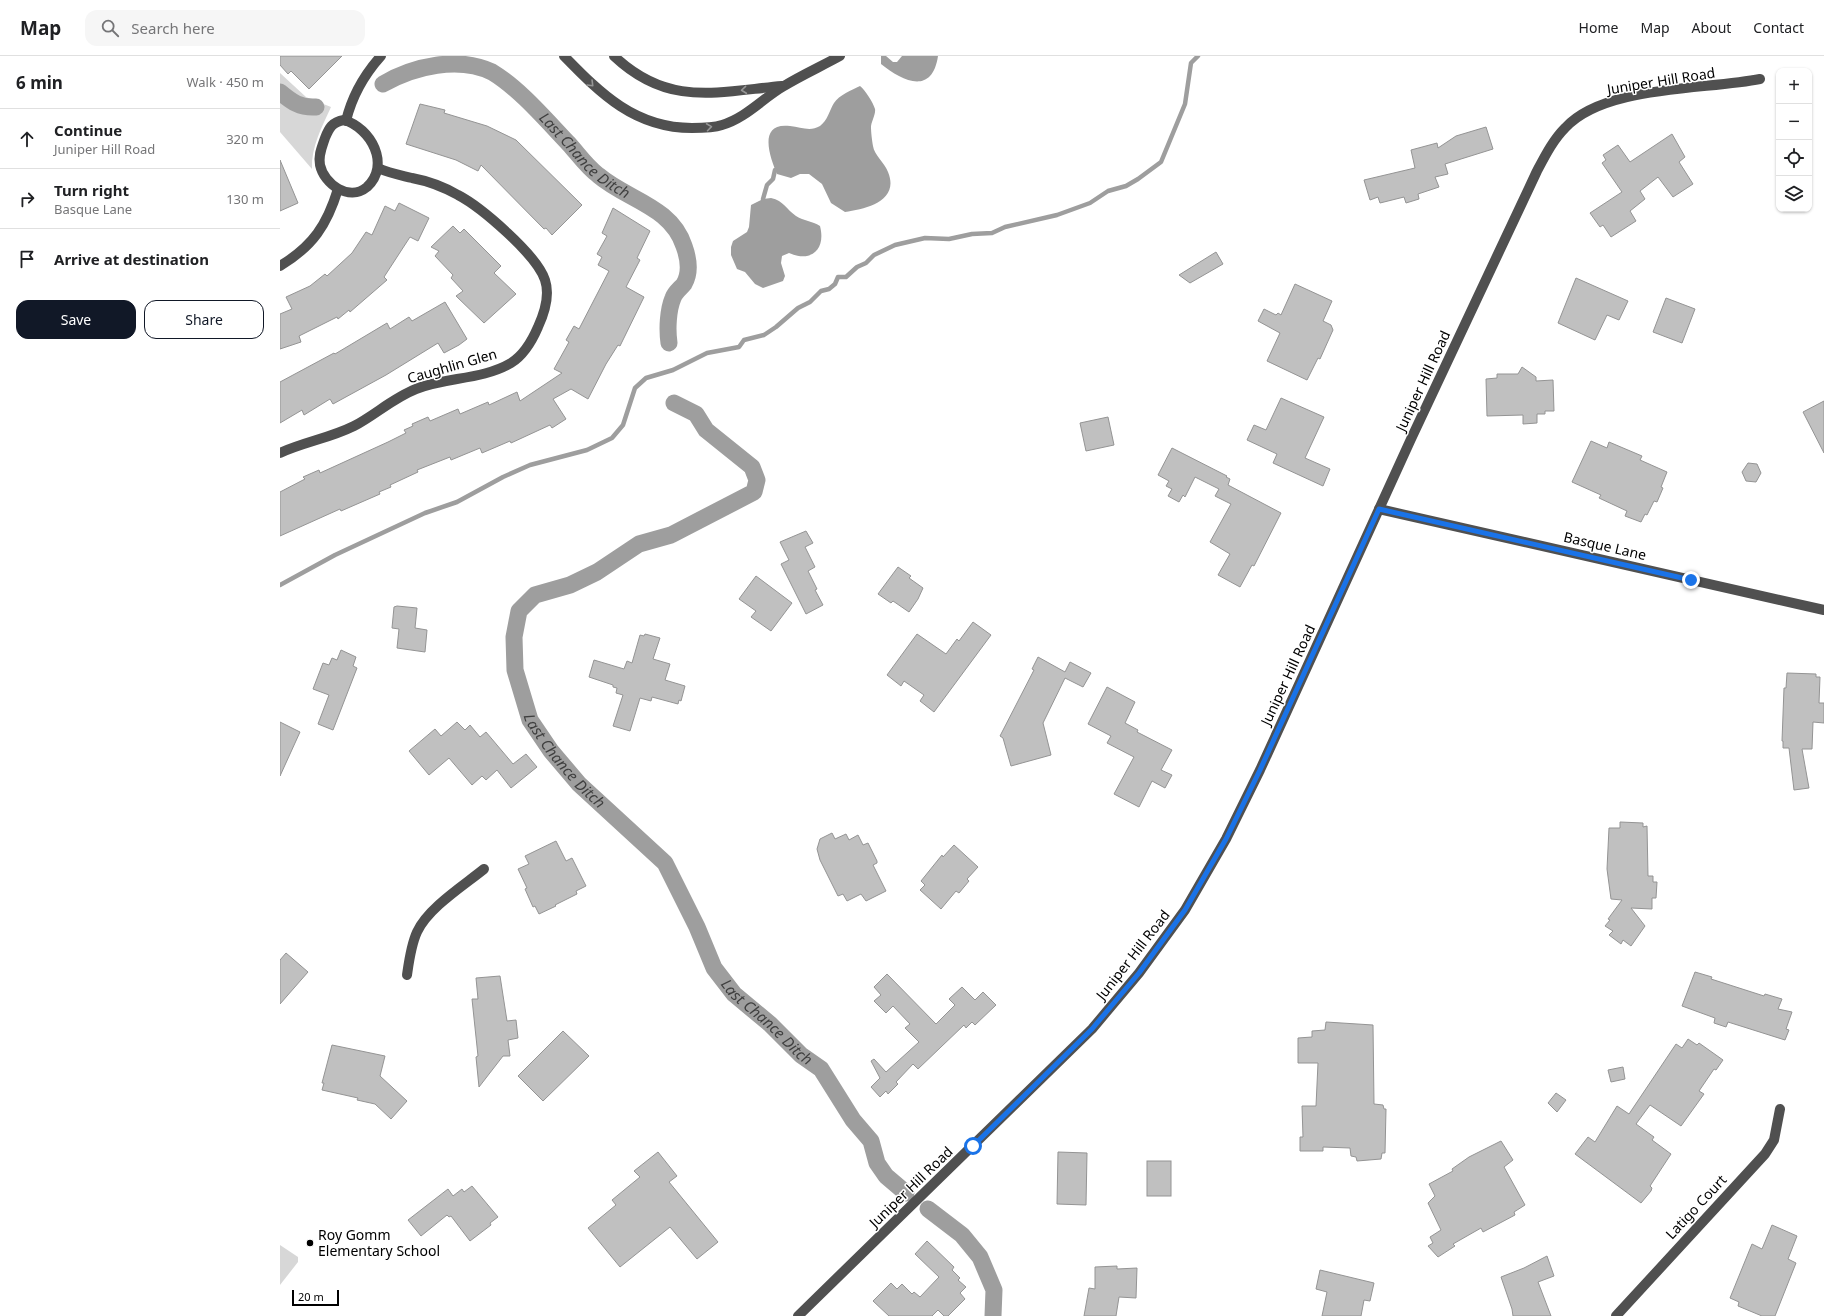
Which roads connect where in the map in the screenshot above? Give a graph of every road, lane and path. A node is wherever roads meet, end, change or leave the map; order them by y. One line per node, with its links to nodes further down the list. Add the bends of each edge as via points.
1 (381, 56): 7 (street, via 361,83)
2 (564, 56): 6 (street, one-way to 6, via 596,89 626,111 662,125 683,128 722,125 751,110)
3 (614, 56): 6 (street, one-way to 3, via 711,93 680,92 644,78)
4 (840, 56): 6 (street)
5 (1760, 79): 12 (street, Juniper Hill Road, via 1624,98 1581,114 1565,128 1548,150 1537,171)
6 (782, 86)
7 (346, 121): 8 (street, via 357,125 375,149 378,154); 9 (street, via 332,124 319,156 325,178)
8 (378, 168): 9 (street, via 370,184 364,189 350,192); 11 (street, Caughlin Glen, via 427,182 458,195 495,222 528,255 543,275 546,297 540,323 522,354 502,368 414,389 353,426)
9 (338, 189): 10 (street, via 322,228 303,250)
10 (280, 266)
11 (280, 453)
12 (1379, 509): 13 (street, Basque Lane); 17 (street, Juniper Hill Road, via 1271,747 1226,839 1191,902 1169,934 1092,1029)
13 (1824, 610)
14 (484, 869): 15 (street, via 422,923 413,943)
15 (407, 975)
16 (1780, 1109): 18 (street, Latigo Court, via 1774,1140 1766,1154)
17 (798, 1316)
18 (1616, 1316)

